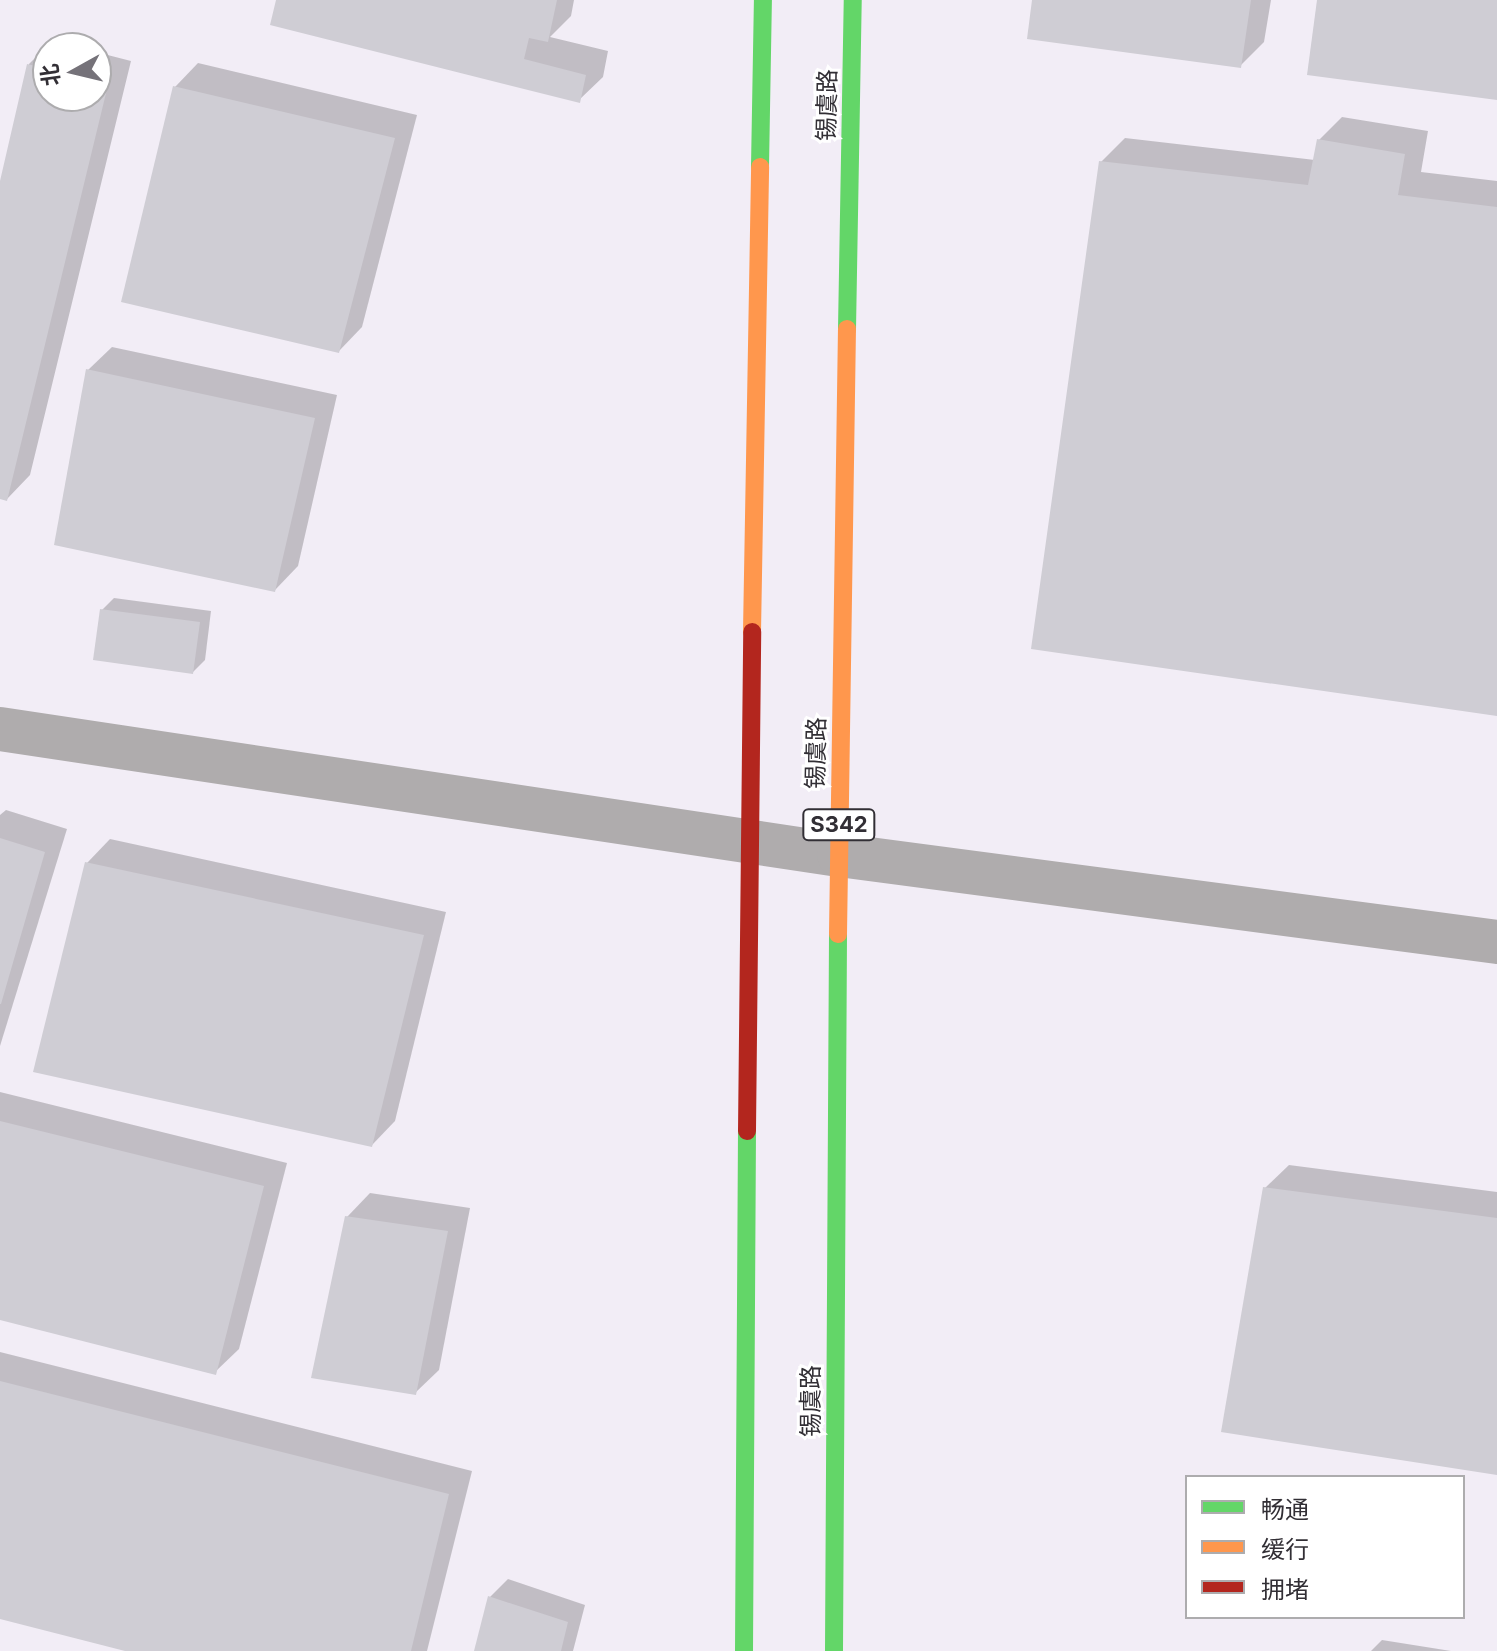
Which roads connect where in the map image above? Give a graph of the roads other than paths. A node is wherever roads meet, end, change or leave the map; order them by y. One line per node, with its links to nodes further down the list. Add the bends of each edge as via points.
1 (763, 0): 4 (main road)
2 (853, 0): 5 (main road, 锡虞路 / S342)
3 (0, 729): 4 (street)
4 (749, 842): 5 (street); 7 (main road)
5 (839, 855): 6 (street); 8 (main road, 锡虞路 / S342)
6 (1497, 942)
7 (744, 1651)
8 (834, 1651)

